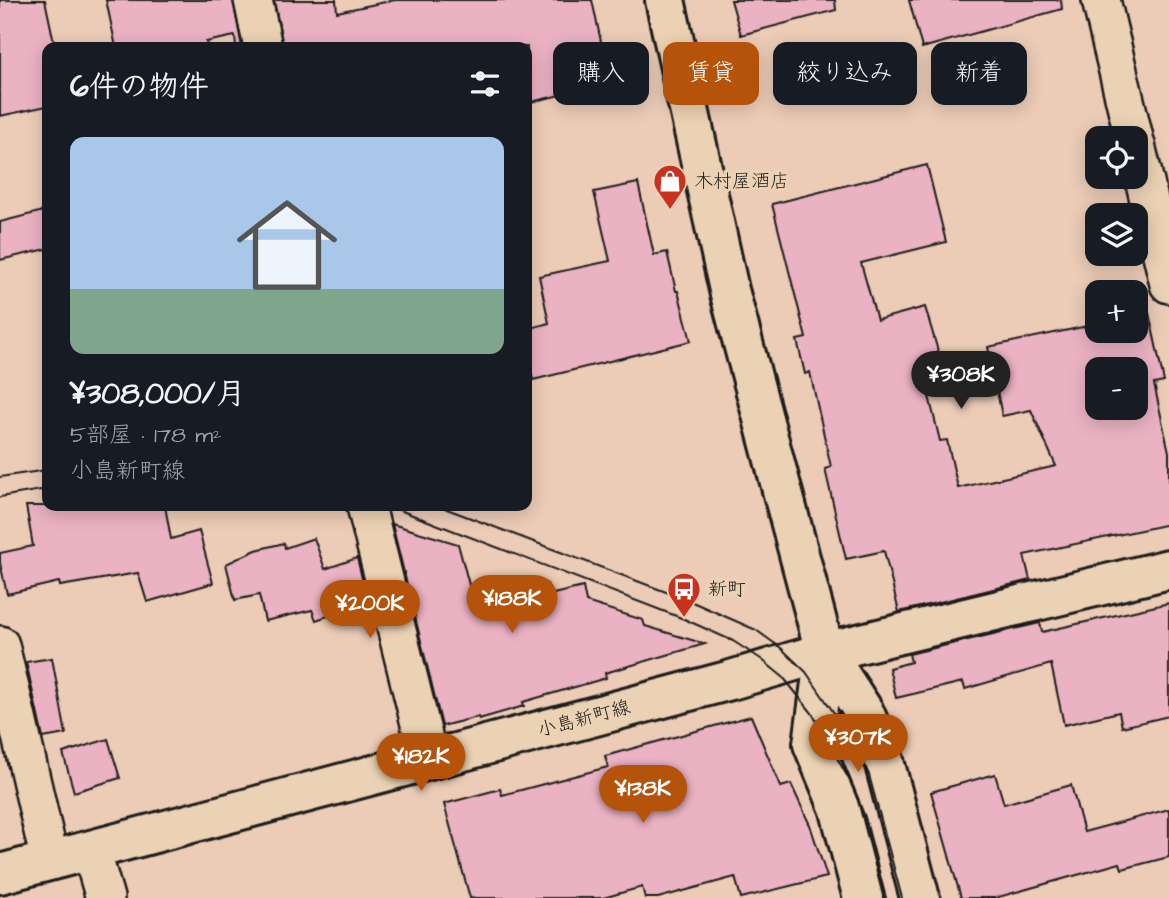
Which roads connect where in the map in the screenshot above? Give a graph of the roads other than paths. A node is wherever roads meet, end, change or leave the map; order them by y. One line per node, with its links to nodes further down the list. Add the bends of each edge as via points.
1 (253, 0): 4 (street)
2 (664, 0): 11 (main road, via 729,290)
3 (1101, 0): 5 (street)
4 (262, 42)
5 (1131, 126)
6 (1146, 189): 7 (street)
7 (1169, 284)
8 (367, 511): 12 (street)
9 (1169, 569): 11 (main road, 小島新町線)
10 (0, 645): 14 (street)
11 (825, 652): 12 (main road, 小島新町線); 17 (main road, via 813,744 839,807); 18 (main road, via 864,712 883,757)
12 (429, 760): 13 (main road, 小島新町線)
13 (92, 850): 14 (main road, 小島新町線); 16 (street)
14 (50, 861): 15 (main road, 小島新町線)
15 (0, 874)
16 (106, 898)
17 (863, 898)
18 (920, 898)

